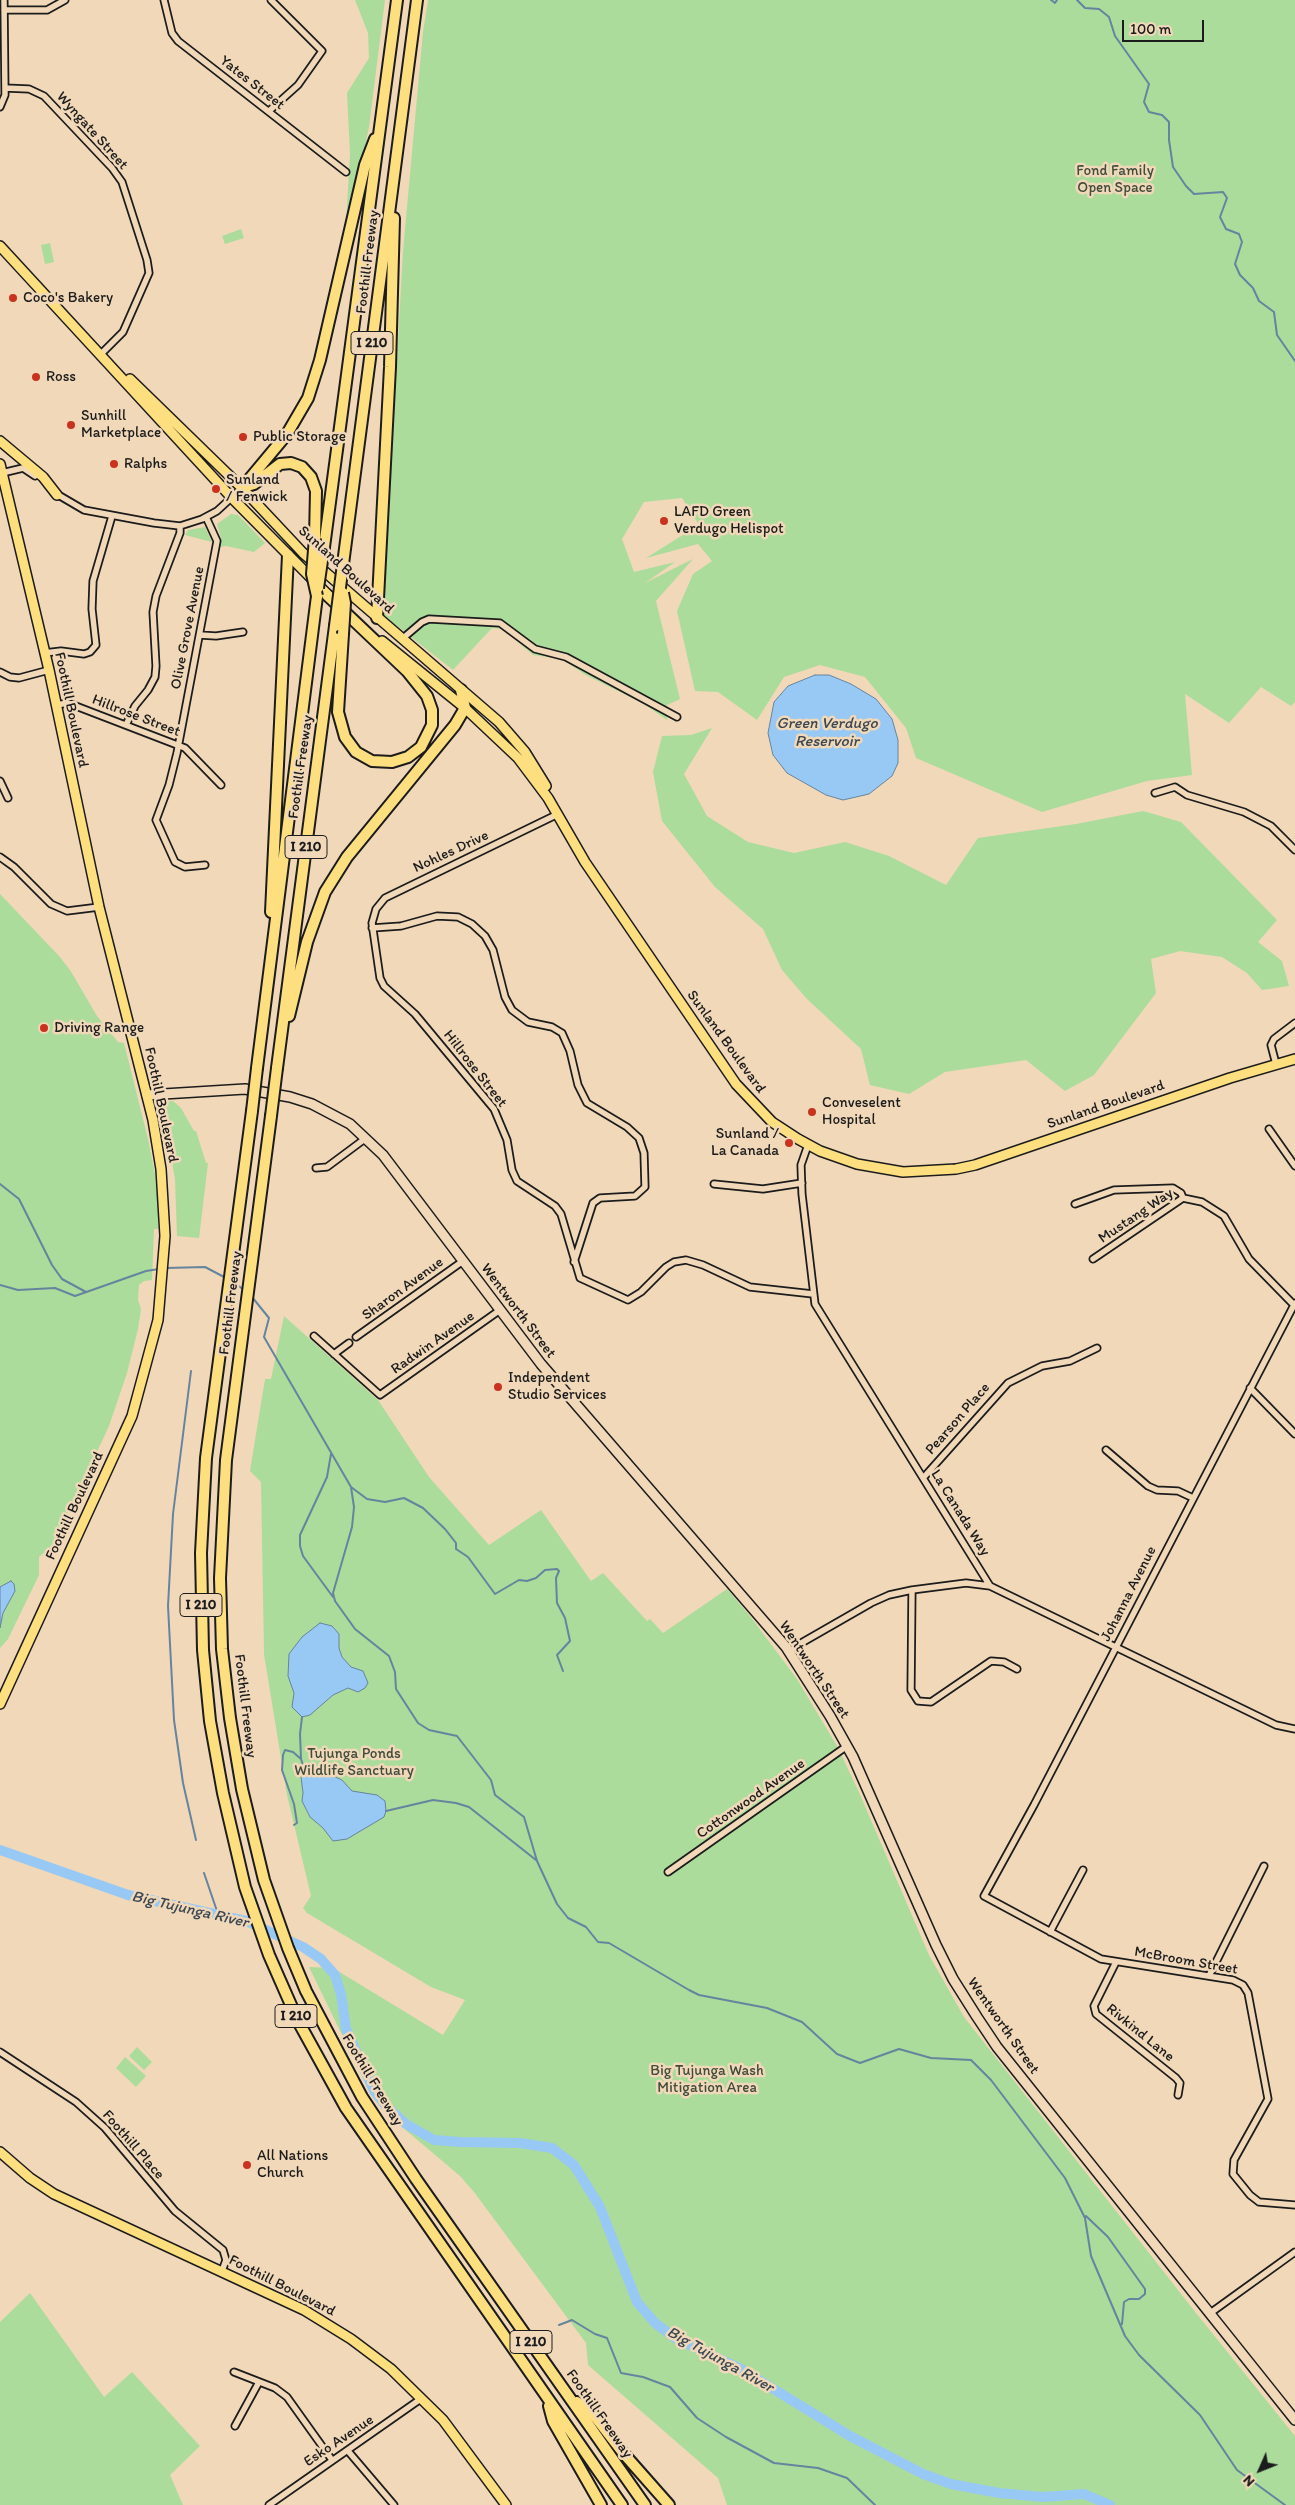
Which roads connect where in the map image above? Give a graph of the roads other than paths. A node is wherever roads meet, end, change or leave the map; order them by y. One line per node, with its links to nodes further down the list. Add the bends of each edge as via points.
1 (4, 0): 7 (street)
2 (65, 0): 7 (street, via 47,10)
3 (164, 0): 11 (street, Yates Street, via 172,33 178,42)
4 (271, 0): 11 (street, via 322,51 298,85)
5 (397, 0): 12 (highway, Foothill Freeway / I 210)
6 (417, 0): 13 (highway, Foothill Freeway / I 210)
7 (4, 10): 8 (street)
8 (2, 74): 9 (street)
9 (5, 88): 10 (street, via 5,98); 16 (street, Wyngate Street, via 29,88 44,96 122,182 147,260 148,273 123,332)
10 (0, 107)
11 (269, 111): 14 (street, Yates Street)
12 (382, 119): 19 (highway, via 365,165 308,398 288,434); 27 (highway, Foothill Freeway / I 210, bridge, via 324,547)
13 (401, 123): 26 (highway, Foothill Freeway / I 210, bridge); 28 (highway)
14 (346, 172)
15 (0, 246): 16 (main road, Sunland Boulevard)
16 (101, 354): 19 (main road, Sunland Boulevard, via 141,388); 21 (main road, Sunland Boulevard)
17 (0, 440): 20 (main road, via 42,477)
18 (1, 468): 20 (street, via 26,470); 32 (main road, Foothill Boulevard)
19 (242, 488): 21 (street); 27 (highway, bridge, via 254,484 280,464 292,463 302,467 311,477 316,491 312,574); 28 (main road, Sunland Boulevard, via 303,553)
20 (57, 495): 22 (street, via 82,509)
21 (232, 498): 23 (street); 25 (main road, Sunland Boulevard)
22 (112, 516): 24 (street); 32 (street, via 94,581 92,609 96,645 84,654)
23 (206, 517): 24 (street); 30 (street, Olive Grove Avenue, via 217,541)
24 (180, 526): 39 (street, via 153,612 154,677 134,706)
25 (288, 555): 27 (main road, Sunland Boulevard); 51 (highway)
26 (341, 581): 27 (highway, bridge, via 345,603 343,634 338,712 345,737 356,752 372,761 392,762 408,757 421,747 429,733 433,718 426,696 407,671); 55 (highway, Foothill Freeway / I 210, bridge)
27 (322, 596): 37 (main road, Sunland Boulevard); 51 (highway, Foothill Freeway / I 210, via 315,609)
28 (377, 618): 31 (main road, Sunland Boulevard)
29 (243, 632): 30 (street)
30 (200, 635): 40 (street, Olive Grove Avenue)
31 (402, 639): 35 (main road, Sunland Boulevard); 38 (street, via 429,619 500,623 535,649 566,657)
32 (44, 653): 33 (main road, Foothill Boulevard)
33 (49, 670): 34 (street, via 19,678); 36 (main road, Foothill Boulevard)
34 (0, 672)
35 (461, 690): 37 (highway); 45 (main road, Sunland Boulevard, via 499,722 525,752)
36 (56, 704): 39 (street, Hillrose Street, via 68,703); 49 (main road, Foothill Boulevard)
37 (465, 708): 45 (main road, Sunland Boulevard, via 518,758); 55 (highway, via 456,725 347,857 324,892 307,942)
38 (677, 717)
39 (126, 725): 40 (street, Hillrose Street)
40 (178, 745): 42 (street, Hillrose Street, via 185,748); 48 (street, Olive Grove Avenue, via 156,823 175,862 185,867)
41 (0, 780): 44 (street)
42 (221, 785)
43 (1155, 793): 46 (street, via 1176,787 1187,795 1244,812 1271,826)
44 (8, 798)
45 (558, 814): 50 (street, Nohles Drive, via 393,892 376,909); 59 (main road, Sunland Boulevard, via 585,862 736,1084 772,1122)
46 (1295, 850)
47 (0, 857): 49 (street, via 51,904 66,911)
48 (205, 865)
49 (99, 907): 56 (main road, Foothill Boulevard)
50 (372, 928): 68 (street, Hillrose Street, via 384,986 415,1014 494,1109 508,1140 512,1170 517,1181 555,1206 561,1214); 68 (street, via 401,926 437,916 458,917 472,924 485,936 493,950 505,997 512,1010 528,1022 552,1027 562,1033 585,1101 639,1138 645,1157 645,1187 635,1196 600,1198 593,1203)
51 (265, 1008): 108 (highway, Foothill Freeway / I 210, bridge, via 204,1481 200,1553 201,1626 214,1745 241,1868 260,1932 298,2022 346,2108)
52 (1295, 1023): 54 (street, via 1271,1045)
53 (1295, 1059): 54 (main road, Sunland Boulevard)
54 (1276, 1064): 59 (main road, Sunland Boulevard, via 956,1169 916,1172 876,1169 838,1159)
55 (277, 1068): 106 (highway, Foothill Freeway / I 210, bridge, via 239,1355 220,1546 221,1626 233,1742 252,1835 291,1955 327,2034 362,2097)
56 (147, 1095): 58 (main road, Wentworth Street, via 226,1089 265,1091 312,1104 350,1124); 87 (main road, Foothill Boulevard, via 162,1168 166,1236 152,1347 132,1416)
57 (1269, 1129): 60 (street)
58 (366, 1138): 61 (street, via 327,1167); 67 (main road, Wentworth Street, via 383,1155)
59 (808, 1145): 62 (street, La Canada Way, via 802,1160)
60 (1295, 1166)
61 (316, 1168)
62 (802, 1183): 63 (street, via 763,1190); 69 (street, La Canada Way)
63 (714, 1184)
64 (1183, 1198): 65 (street, via 1181,1192 1173,1188 1114,1190); 66 (street, Mustang Way); 70 (street, Mustang Way, via 1202,1202 1224,1216 1249,1259)
65 (1075, 1204)
66 (1094, 1259)
67 (463, 1261): 71 (main road, Wentworth Street); 73 (street, Sharon Avenue)
68 (574, 1262): 69 (street, Hillrose Street, via 580,1278 628,1300 666,1267 686,1260 712,1268 750,1287)
69 (813, 1294): 80 (street, La Canada Way, via 815,1304)
70 (1294, 1304): 77 (street, Johanna Avenue)
71 (500, 1310): 76 (street, Radwin Avenue, via 380,1395); 85 (main road, Wentworth Street, via 541,1364)
72 (314, 1336): 76 (street)
73 (356, 1337)
74 (349, 1343): 76 (street)
75 (1097, 1348): 80 (street, Pearson Place, via 1070,1361 1042,1366 1008,1383)
76 (334, 1354)
77 (1250, 1388): 78 (street); 81 (street, Johanna Avenue)
78 (1295, 1434)
79 (1106, 1450): 81 (street, via 1148,1486 1178,1491)
80 (924, 1477): 82 (street, La Canada Way)
81 (1193, 1498): 84 (street, Johanna Avenue)
82 (990, 1586): 83 (street, via 966,1583); 84 (street)
83 (912, 1590): 85 (street, via 871,1603); 86 (street, via 911,1690 918,1701 931,1702 991,1662 1004,1662)
84 (1115, 1648): 88 (street, via 1276,1725); 93 (street, Johanna Avenue)
85 (790, 1652): 89 (main road, Wentworth Street)
86 (1017, 1670)
87 (0, 1704)
88 (1295, 1729)
89 (847, 1746): 92 (street, Cottonwood Avenue); 103 (main road, Wentworth Street, via 936,1945 977,2017)
90 (1264, 1866): 96 (street)
91 (1083, 1870): 94 (street)
92 (668, 1872)
93 (984, 1896): 94 (street, McBroom Street)
94 (1050, 1932): 95 (street, McBroom Street, via 1092,1956)
95 (1116, 1962): 96 (street, McBroom Street); 98 (street, Rivkind Lane, via 1094,2006 1096,2014 1176,2078 1180,2083)
96 (1209, 1976): 100 (street, McBroom Street, via 1238,1982 1247,1991 1268,2099 1234,2160 1233,2174 1259,2202)
97 (0, 2052): 102 (street, Foothill Place, via 76,2102 105,2128 175,2211 222,2250 226,2260)
98 (1178, 2095)
99 (0, 2152): 102 (main road, Foothill Boulevard, via 54,2194)
100 (1295, 2205)
101 (1295, 2252): 103 (street)
102 (222, 2270): 107 (main road, Foothill Boulevard, via 338,2330 391,2369)
103 (1209, 2314): 109 (main road, Wentworth Street)
104 (234, 2372): 105 (street)
105 (259, 2382): 110 (street); 112 (street, via 275,2388 292,2403)
106 (567, 2393): 118 (highway, Foothill Freeway / I 210); 119 (highway, via 593,2414)
107 (422, 2398): 111 (street, Esko Avenue); 115 (main road, Foothill Boulevard)
108 (548, 2400): 116 (highway, via 553,2422); 117 (highway, Foothill Freeway / I 210)
109 (1295, 2420)
110 (235, 2426)
111 (348, 2451): 112 (street, Esko Avenue); 114 (street)
112 (332, 2460): 113 (street, Esko Avenue)
113 (269, 2505)
114 (393, 2505)
115 (506, 2505)
116 (601, 2505)
117 (622, 2505)
118 (645, 2505)
119 (669, 2505)

